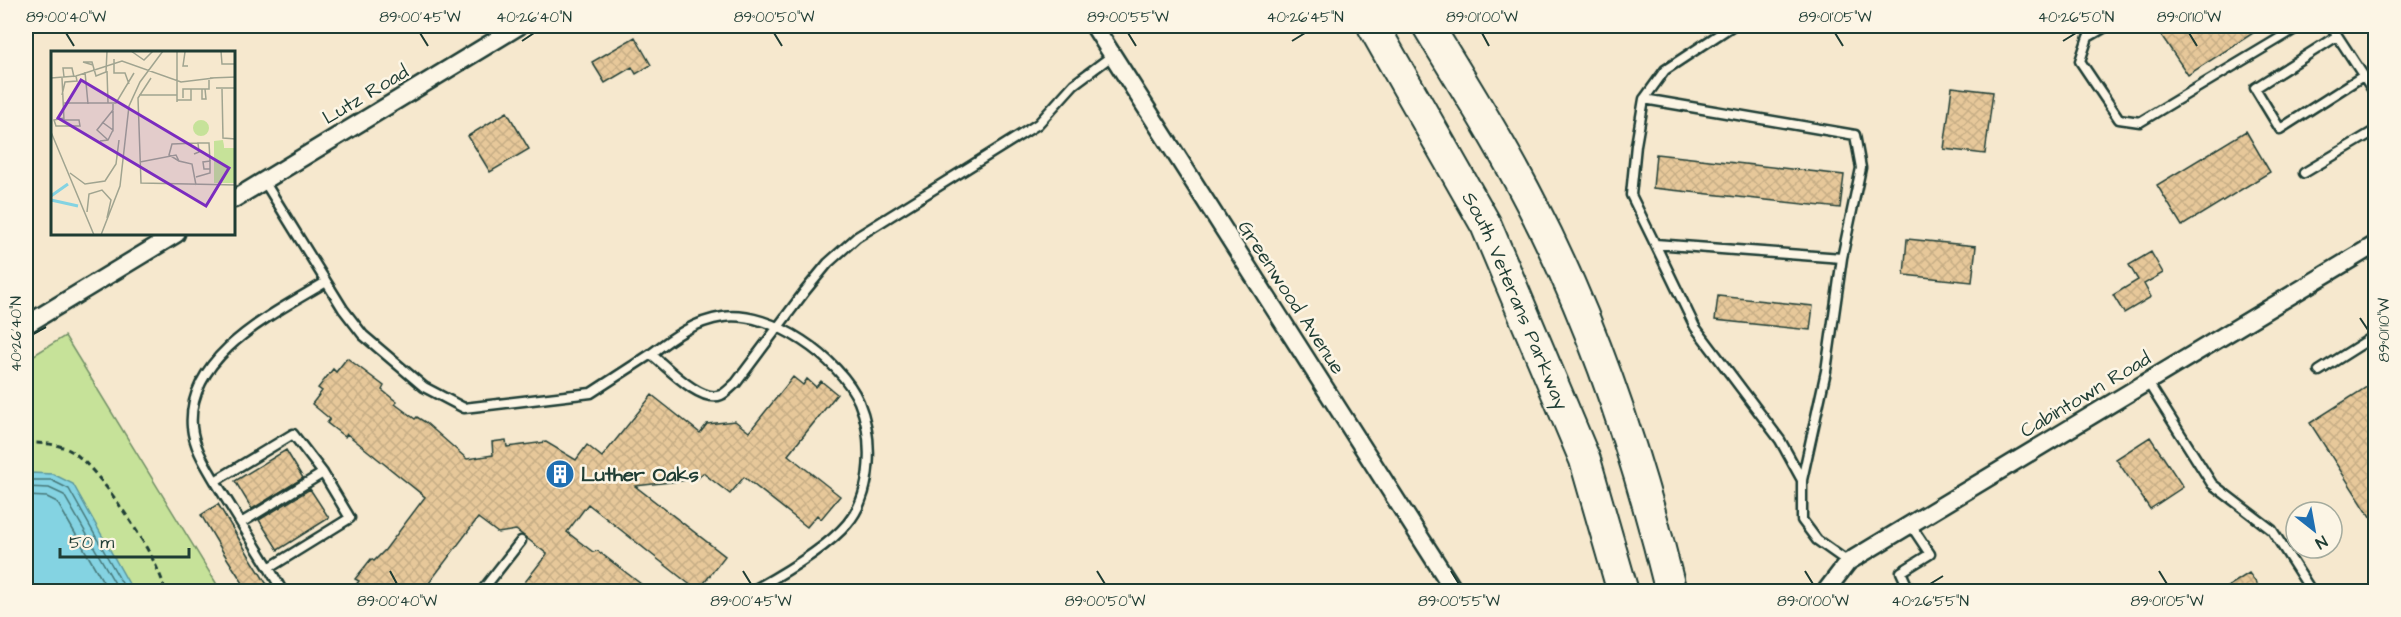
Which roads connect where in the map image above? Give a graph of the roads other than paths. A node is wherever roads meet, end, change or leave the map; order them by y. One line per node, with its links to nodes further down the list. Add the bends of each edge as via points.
1 (519, 26): 17 (street, Lutz Road)
2 (1094, 26): 11 (street, Greenwood Avenue)
3 (1373, 26): 43 (highway, South Veterans Parkway, via 1446,150 1500,255 1585,460)
4 (1428, 26): 19 (highway)
5 (1453, 26): 19 (highway)
6 (1732, 26): 14 (lane, via 1665,70)
7 (2107, 26): 8 (lane, via 2088,38 2080,61 2119,119 2140,122)
8 (2300, 26)
9 (2344, 26): 10 (lane)
10 (2334, 31): 12 (lane); 12 (lane, via 2255,88 2280,129)
11 (1113, 54): 26 (lane, via 1074,84 1038,124 857,237 828,263); 42 (street, Greenwood Avenue)
12 (2363, 76): 13 (lane)
13 (2376, 95)
14 (1644, 99): 21 (lane, via 1631,195); 23 (lane, via 1855,135 1861,168)
15 (2376, 130): 16 (lane)
16 (2304, 173)
17 (264, 181): 18 (street, Lutz Road); 24 (lane)
18 (236, 198)
19 (1531, 202): 44 (highway, via 1563,270 1610,391 1645,493)
20 (173, 236): 25 (street)
21 (1655, 244): 23 (lane); 32 (lane, via 1695,327 1780,440)
22 (2376, 244): 30 (street, Cabintown Road)
23 (1842, 258): 32 (lane, via 1826,371)
24 (326, 282): 28 (lane, via 363,335 392,362 424,387 464,408 591,393); 33 (lane, via 252,327 225,350 203,378 194,402 192,426 198,452)
25 (26, 325)
26 (780, 327): 28 (lane, via 748,317 724,317 701,322); 28 (lane, via 736,383 721,395 706,396 693,389); 41 (lane, via 809,346 839,374 858,401 868,438 866,482 847,525 810,555)
27 (2376, 335): 29 (lane)
28 (651, 354)
29 (2319, 371)
30 (2147, 381): 35 (street, Cabintown Road); 47 (lane, via 2212,484 2272,530)
31 (323, 473): 33 (lane, via 293,434); 34 (lane); 38 (lane, via 351,518)
32 (1802, 480): 37 (lane, via 1802,520 1817,540)
33 (215, 481): 34 (lane)
34 (241, 523): 38 (lane)
35 (1910, 524): 37 (street, Cabintown Road); 46 (lane, via 1930,554 1901,572)
36 (521, 541): 40 (lane)
37 (1848, 562): 45 (street, Cabintown Road)
38 (269, 568): 39 (lane)
39 (284, 591)
40 (481, 591)
41 (750, 591)
42 (1455, 591)
43 (1623, 591)
44 (1671, 591)
45 (1825, 591)
46 (1910, 591)
47 (2312, 591)

